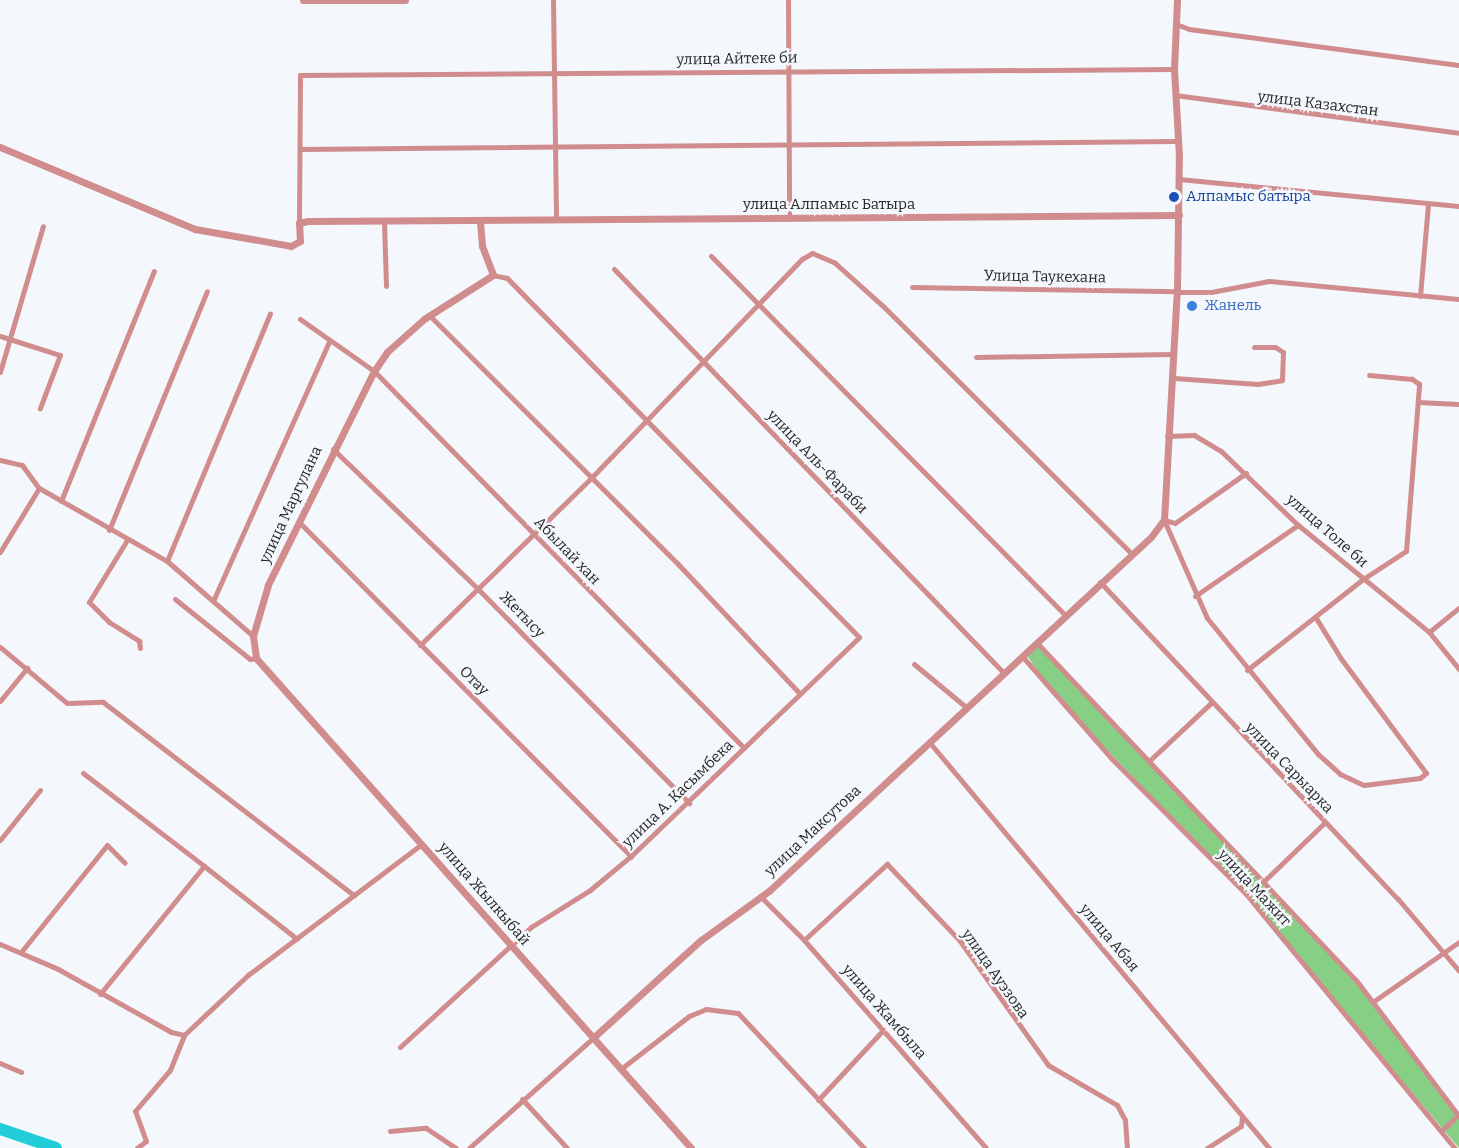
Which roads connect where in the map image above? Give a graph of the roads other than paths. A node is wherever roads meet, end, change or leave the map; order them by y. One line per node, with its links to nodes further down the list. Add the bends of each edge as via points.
1 (303, 0): 6 (street)
2 (405, 0): 6 (street)
3 (553, 0): 11 (street)
4 (788, 0): 10 (street)
5 (1177, 0): 7 (street)
6 (319, 1)
7 (1176, 24): 8 (street, via 1189,29); 9 (street)
8 (1459, 65)
9 (1174, 69): 10 (street, улица Айтеке би); 12 (street)
10 (788, 70): 11 (street, улица Айтеке би); 15 (street)
11 (554, 73): 17 (street); 18 (street, улица Айтеке би, via 300,75)
12 (1175, 95): 13 (street, улица Казахстан); 14 (street)
13 (1459, 133)
14 (1176, 141): 15 (street); 19 (street)
15 (787, 143): 17 (street); 23 (street)
16 (0, 147): 27 (street, via 195,229 291,246 300,240)
17 (554, 147): 18 (street); 24 (street)
18 (300, 149): 27 (street)
19 (1179, 179): 20 (street); 22 (street)
20 (1428, 204): 21 (street); 37 (street)
21 (1459, 206)
22 (1179, 215): 23 (street, улица Алпамыс Батыра); 36 (street)
23 (789, 219): 24 (street, улица Алпамыс Батыра)
24 (556, 220): 26 (street, улица Алпамыс Батыра)
25 (384, 222): 26 (street, улица Алпамыс Батыра); 27 (street, улица Алпамыс Батыра); 33 (street)
26 (480, 222): 32 (street, via 482,246)
27 (299, 223)
28 (43, 226): 44 (street)
29 (711, 256): 39 (street)
30 (614, 268): 49 (street, улица Аль-Фараби)
31 (154, 271): 64 (street)
32 (493, 275): 41 (street, улица Маргулана); 57 (street, via 507,278)
33 (386, 286)
34 (912, 287): 36 (street, Улица Таукехана)
35 (207, 291): 68 (street)
36 (1177, 291): 37 (street, Улица Таукехана, via 1210,292 1269,280); 47 (street)
37 (1420, 296): 38 (street, Улица Таукехана)
38 (1459, 299)
39 (760, 304): 49 (street); 72 (street, via 812,253 835,263); 81 (street)
40 (270, 314): 73 (street)
41 (430, 316): 50 (street, улица Маргулана, via 387,351); 62 (street)
42 (300, 320): 45 (street, Абылай хан)
43 (0, 336): 44 (street)
44 (9, 339): 51 (street); 56 (street, via 60,355)
45 (329, 342): 50 (street, Абылай хан); 79 (street)
46 (1254, 347): 53 (street, via 1275,347 1283,352 1282,380 1258,384)
47 (1174, 354): 48 (street); 53 (street)
48 (976, 357)
49 (704, 362): 57 (street); 95 (street, улица Аль-Фараби)
50 (374, 370): 59 (street, улица Маргулана); 69 (street, Абылай хан)
51 (0, 372)
52 (1369, 375): 54 (street, via 1412,378 1419,384)
53 (1174, 378): 58 (street)
54 (1418, 402): 55 (street); 74 (street, via 1406,551)
55 (1459, 404)
56 (40, 408)
57 (647, 421): 62 (street); 96 (street, улица А. Касымбека, via 859,637)
58 (1167, 436): 61 (street, улица Толе би, via 1194,435 1209,441); 65 (street)
59 (333, 449): 66 (street, улица Маргулана); 76 (street, Жетысу)
60 (0, 460): 63 (street, via 22,465)
61 (1246, 473): 65 (street, via 1175,523); 67 (street, улица Толе би)
62 (591, 478): 69 (street); 96 (street)
63 (39, 488): 64 (street); 71 (street)
64 (61, 501): 68 (street)
65 (1164, 520): 72 (street, улица Максутова); 77 (street)
66 (300, 523): 84 (street, улица Маргулана, via 268,585); 86 (street, Отау)
67 (1298, 525): 74 (street, улица Толе би); 77 (street)
68 (109, 530): 70 (street)
69 (534, 534): 76 (street); 101 (street, Абылай хан)
70 (128, 540): 73 (street); 88 (street, via 89,602 109,622 140,641)
71 (0, 552)
72 (1131, 553): 75 (street, улица Максутова)
73 (167, 561): 79 (street)
74 (1363, 579): 82 (street); 83 (street, улица Толе би)
75 (1100, 582): 81 (street, улица Максутова); 98 (street, улица Сарыарка)
76 (478, 589): 86 (street); 105 (street, Жетысу)
77 (1195, 596): 94 (street)
78 (175, 599): 90 (street, via 250,659)
79 (213, 600): 84 (street)
80 (1459, 608): 83 (street)
81 (1065, 615): 85 (street, улица Максутова)
82 (1316, 618): 94 (street); 94 (street, via 1426,773 1420,778 1373,786 1340,774)
83 (1429, 632): 93 (street, улица Толе би)
84 (254, 636): 90 (street, улица Маргулана)
85 (1037, 643): 89 (street, улица Максутова); 102 (street)
86 (420, 645): 109 (street, Отау)
87 (0, 647): 92 (street)
88 (140, 648)
89 (1022, 656): 95 (street, улица Максутова); 137 (street, улица Мажит, via 1111,758 1246,894)
90 (256, 658): 108 (street, улица Жылкыбай)
91 (914, 664): 99 (street)
92 (27, 668): 97 (street); 113 (street, via 67,703 103,702)
93 (1459, 669)
94 (1247, 670)
95 (1003, 672): 99 (street, улица Максутова)
96 (798, 692): 101 (street, улица А. Касымбека)
97 (0, 701)
98 (1211, 703): 102 (street); 106 (street, улица Сарыарка)
99 (966, 707): 100 (street, улица Максутова)
100 (930, 743): 114 (street, улица Максутова); 135 (street, улица Абая)
101 (744, 748): 105 (street, улица А. Касымбека)
102 (1149, 761): 112 (street)
103 (83, 773): 111 (street)
104 (40, 790): 107 (street)
105 (689, 803): 109 (street, улица А. Касымбека)
106 (1324, 822): 112 (street); 121 (street, улица Сарыарка)
107 (0, 840)
108 (422, 844): 113 (street); 119 (street, улица Жылкыбай)
109 (631, 856): 119 (street, улица А. Касымбека, via 590,890 531,927)
110 (125, 863): 120 (street, via 106,845)
111 (204, 866): 115 (street); 123 (street)
112 (1264, 881): 124 (street)
113 (354, 895): 115 (street)
114 (760, 896): 116 (street, улица Жамбыла); 127 (street, улица Максутова, via 701,940)
115 (297, 939): 126 (street, via 240,981)
116 (804, 940): 125 (street, улица Жамбыла); 145 (street, улица Ауэзова, via 887,864 960,941 1048,1065 1117,1105 1125,1120)
117 (1459, 942): 121 (street)
118 (0, 944): 120 (street)
119 (512, 947): 127 (street, улица Жылкыбай); 128 (street, улица А. Касымбека)
120 (21, 952): 123 (street)
121 (1445, 953): 122 (street, улица Сарыарка); 124 (street)
122 (1459, 971)
123 (100, 994): 126 (street, via 171,1032)
124 (1374, 1001): 134 (street)
125 (884, 1030): 133 (street); 144 (street, улица Жамбыла)
126 (184, 1035): 138 (street, via 170,1070 135,1112 146,1141)
127 (595, 1036): 130 (street, улица Жылкыбай); 132 (street, улица Максутова)
128 (400, 1047)
129 (0, 1064): 131 (street)
130 (622, 1068): 133 (street, via 689,1016 706,1009 726,1009 738,1013); 142 (street, улица Жылкыбай)
131 (21, 1072)
132 (522, 1100): 140 (street, улица Максутова); 141 (street)
133 (818, 1100): 143 (street)
134 (1458, 1116): 137 (street)
135 (1242, 1117): 146 (street, via 1241,1126); 147 (street, улица Абая)
136 (390, 1131): 139 (street, via 426,1128)
137 (1441, 1131): 148 (street, улица Мажит)
138 (137, 1148)
139 (456, 1148)
140 (469, 1148)
141 (567, 1148)
142 (691, 1148)
143 (864, 1148)
144 (986, 1148)
145 (1126, 1148)
146 (1207, 1148)
147 (1269, 1148)
148 (1455, 1148)

